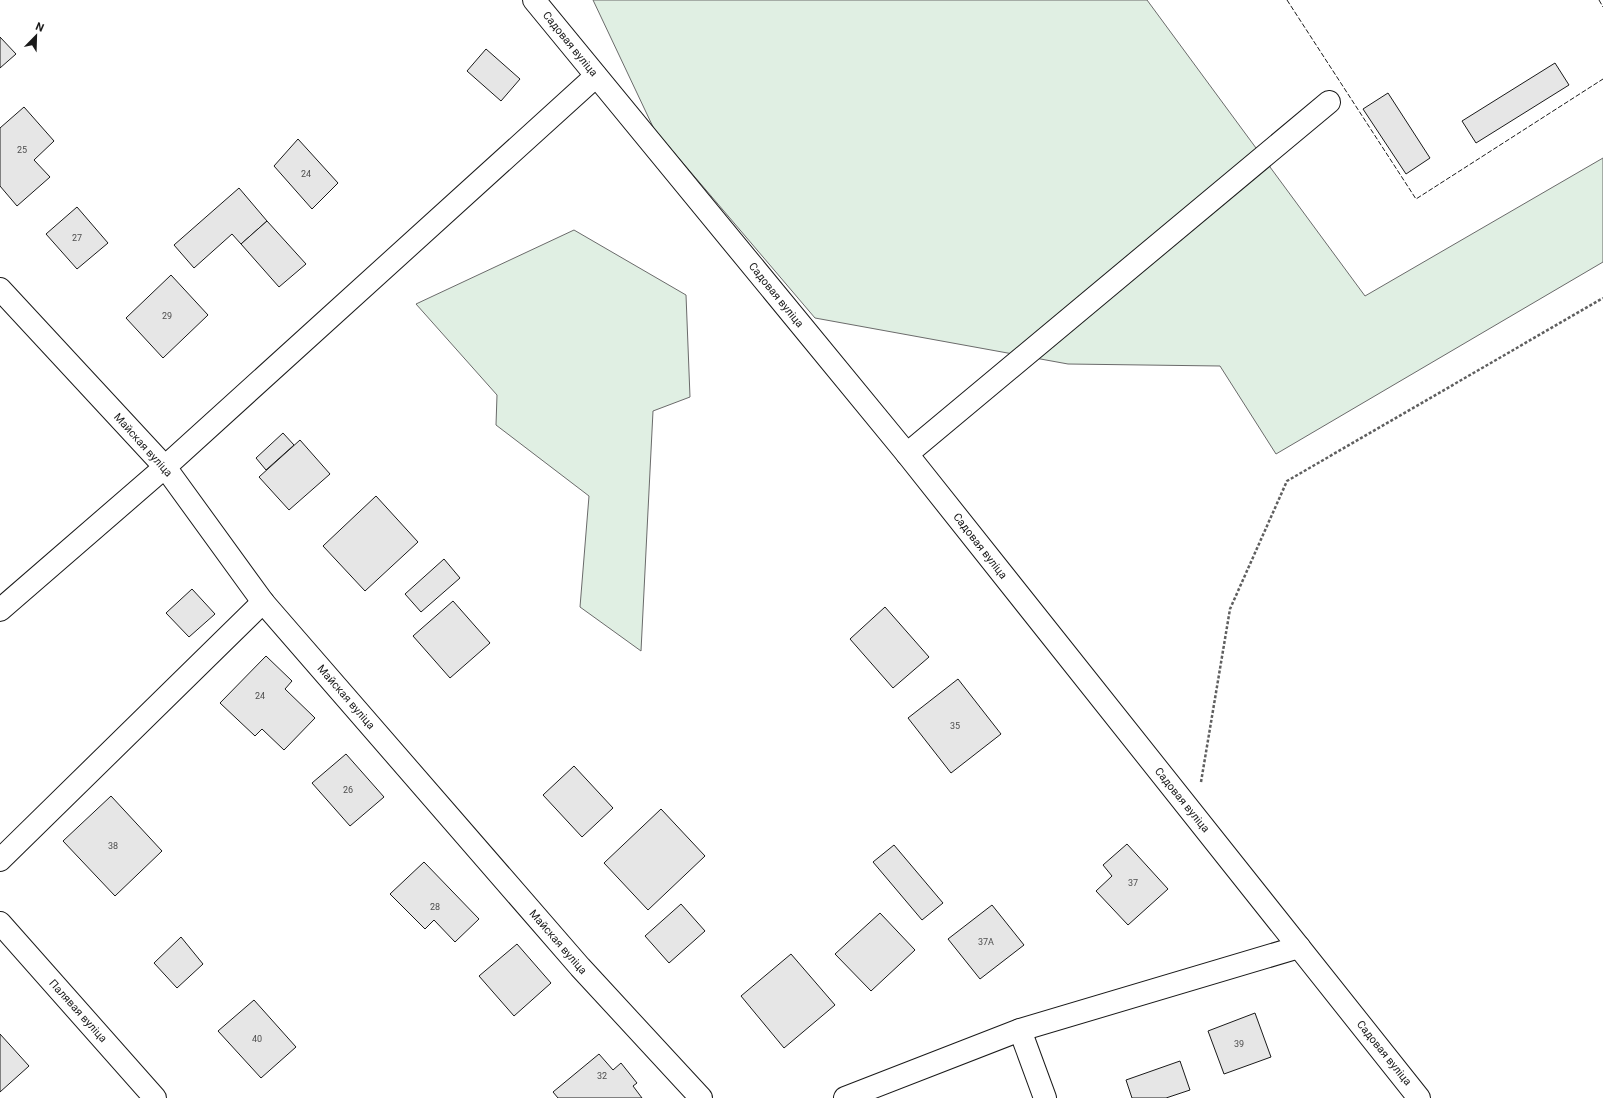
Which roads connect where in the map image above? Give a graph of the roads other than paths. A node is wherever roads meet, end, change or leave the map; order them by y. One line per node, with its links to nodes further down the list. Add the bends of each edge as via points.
1 (534, 0): 2 (street, Садовая вуліца)
2 (596, 76): 5 (street, Садовая вуліца); 6 (street)
3 (1329, 102): 5 (street)
4 (0, 288): 6 (street, Майская вуліца)
5 (907, 454): 11 (street, Садовая вуліца)
6 (165, 467): 7 (street, Майская вуліца); 8 (street)
7 (263, 602): 9 (street); 14 (street, Майская вуліца, via 580,967)
8 (0, 610)
9 (0, 860)
10 (0, 923): 13 (street, Палявая вуліца)
11 (1299, 947): 12 (street); 17 (street, Садовая вуліца)
12 (1020, 1030): 15 (street); 16 (street)
13 (156, 1098)
14 (701, 1098)
15 (845, 1098)
16 (1045, 1098)
17 (1419, 1098)

